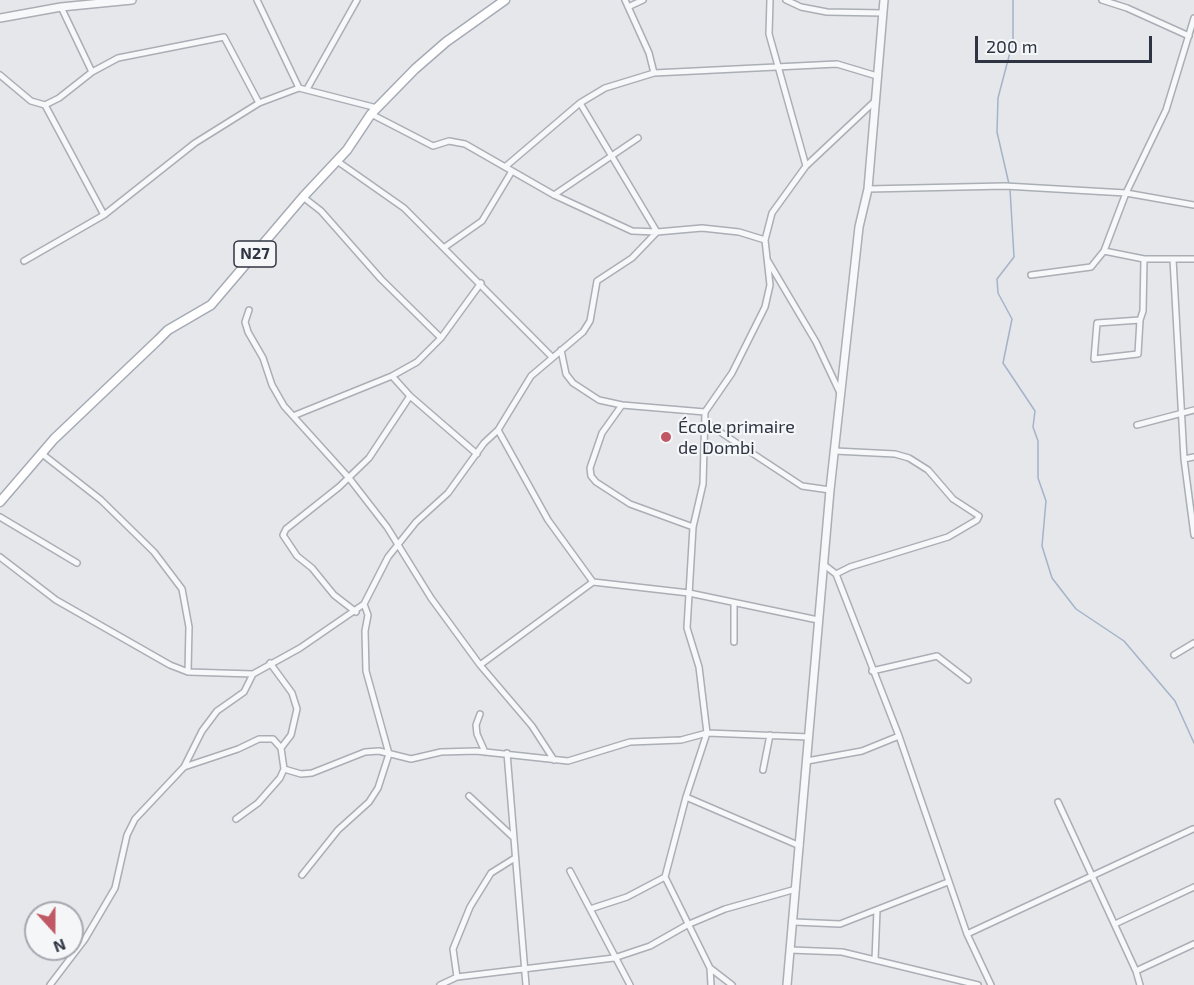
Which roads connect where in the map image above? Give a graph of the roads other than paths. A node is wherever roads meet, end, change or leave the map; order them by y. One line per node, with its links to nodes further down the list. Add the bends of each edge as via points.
1 (132, 0): 11 (street)
2 (257, 0): 23 (street)
3 (357, 0): 24 (street)
4 (505, 0): 29 (main road, N27, via 446,42)
5 (625, 0): 13 (street)
6 (643, 0): 13 (street)
7 (770, 0): 18 (street, via 769,34)
8 (786, 0): 14 (street, via 827,12)
9 (884, 0): 14 (street)
10 (1102, 0): 17 (street)
11 (102, 1): 12 (street)
12 (61, 7): 15 (street); 19 (street)
13 (628, 7): 20 (street)
14 (883, 13): 22 (street)
15 (0, 18)
16 (1194, 18): 17 (street)
17 (1189, 36): 37 (street, via 1166,110)
18 (777, 65): 20 (street); 22 (street, via 837,64); 33 (street)
19 (92, 72): 26 (street, via 118,58 224,37); 28 (street)
20 (654, 73): 27 (street, via 605,88)
21 (0, 75): 28 (street, via 31,101)
22 (877, 76): 25 (street)
23 (299, 88): 24 (street); 26 (street)
24 (307, 89): 29 (street)
25 (875, 101): 33 (street); 36 (street)
26 (259, 103): 41 (street, via 195,143)
27 (580, 103): 31 (street); 34 (street)
28 (45, 105): 41 (street)
29 (374, 111): 32 (main road, N27); 34 (street, via 434,146 449,141 465,144)
30 (638, 138): 31 (street)
31 (610, 154): 38 (street); 42 (street)
32 (338, 161): 39 (main road, N27); 44 (street, via 404,208)
33 (806, 166): 43 (street, via 772,213)
34 (505, 167): 35 (street)
35 (512, 171): 38 (street); 44 (street, via 482,221)
36 (868, 189): 37 (street, via 1005,186); 59 (street, via 859,227)
37 (1126, 193): 40 (street); 45 (street)
38 (554, 195): 42 (street, via 632,231)
39 (303, 196): 55 (street); 70 (main road, N27, via 212,305 168,330)
40 (1194, 205)
41 (104, 216): 50 (street)
42 (657, 232): 43 (street, via 702,228); 56 (street, via 633,258 597,281 590,321)
43 (765, 240): 49 (street)
44 (445, 247): 52 (street)
45 (1104, 252): 46 (street); 51 (street, via 1091,267)
46 (1144, 259): 47 (street); 54 (street)
47 (1173, 259): 48 (street); 64 (street)
48 (1194, 259)
49 (767, 260): 59 (street, via 816,342); 63 (street, via 770,285 765,308 732,373)
50 (24, 261)
51 (1031, 274)
52 (481, 284): 55 (street); 57 (street)
53 (249, 310): 65 (street, via 245,322 248,332 277,396)
54 (1140, 320): 54 (street, via 1138,354 1094,359 1097,323)
55 (441, 338): 58 (street, via 417,362)
56 (561, 350): 57 (street); 61 (street, via 566,374 573,383 599,400)
57 (552, 357): 68 (street, via 531,376)
58 (392, 376): 60 (street); 65 (street)
59 (842, 395): 69 (street)
60 (410, 396): 71 (street); 74 (street, via 369,458)
61 (622, 405): 63 (street); 78 (street, via 602,434 591,476 630,504)
62 (1194, 410): 64 (street)
63 (705, 412): 66 (street)
64 (1181, 414): 67 (street); 73 (street)
65 (293, 416): 74 (street)
66 (705, 422): 75 (street, via 802,486); 78 (street, via 703,483)
67 (1137, 425)
68 (498, 430): 71 (street); 85 (street, via 548,520)
69 (835, 452): 75 (street); 84 (street, via 909,458 928,470 953,499 979,516 948,537)
70 (41, 453): 76 (main road, N27); 97 (street, via 101,500 154,552 182,590 189,627)
71 (477, 454): 80 (street, via 448,493)
72 (1194, 457): 73 (street)
73 (1184, 459): 79 (street)
74 (349, 478): 80 (street); 89 (street, via 284,535 297,556)
75 (830, 490): 83 (street)
76 (0, 502)
77 (0, 517): 82 (street)
78 (693, 526): 86 (street)
79 (1194, 535)
80 (399, 543): 88 (street); 95 (street, via 410,567)
81 (0, 557): 97 (street, via 56,600)
82 (77, 563)
83 (823, 564): 84 (street); 90 (street)
84 (836, 574): 96 (street)
85 (593, 582): 86 (street); 95 (street)
86 (689, 593): 87 (street); 101 (street, via 687,628 699,667)
87 (734, 603): 90 (street); 91 (street)
88 (364, 604): 89 (street); 108 (street, via 368,615 366,671)
89 (356, 612): 94 (street)
90 (818, 620): 104 (street)
91 (734, 642)
92 (1194, 643): 93 (street)
93 (1174, 655)
94 (270, 663): 98 (street); 105 (street, via 292,693 297,709 291,735)
95 (480, 665): 109 (street)
96 (872, 671): 99 (street, via 937,656); 103 (street)
97 (188, 672): 98 (street)
98 (253, 674): 111 (street, via 244,692 217,711 202,731)
99 (968, 680)
100 (480, 714): 106 (street, via 477,734)
101 (707, 733): 102 (street); 109 (street, via 681,740 630,742 582,759); 115 (street)
102 (770, 735): 104 (street); 113 (street)
103 (899, 736): 110 (street, via 862,751); 126 (street)
104 (809, 737): 110 (street)
105 (281, 748): 111 (street, via 265,737); 112 (street)
106 (485, 752): 107 (street); 108 (street, via 441,752 411,759)
107 (507, 753): 109 (street); 119 (street)
108 (389, 754): 112 (street, via 366,752 312,773); 123 (street, via 369,802 338,830)
109 (554, 760)
110 (807, 761): 120 (street)
111 (184, 767): 143 (street, via 135,819 127,835 115,888 85,939)
112 (284, 768): 117 (street, via 271,788)
113 (763, 770)
114 (469, 796): 119 (street)
115 (686, 797): 120 (street); 125 (street)
116 (1058, 802): 124 (street)
117 (236, 819)
118 (1192, 829): 124 (street)
119 (513, 837): 121 (street)
120 (800, 846): 128 (street)
121 (515, 858): 140 (street); 142 (street, via 491,873 470,907 453,949)
122 (570, 870): 129 (street)
123 (302, 875)
124 (1092, 876): 132 (street); 134 (street)
125 (665, 877): 129 (street, via 627,897); 133 (street)
126 (948, 882): 130 (street); 134 (street)
127 (1194, 887): 132 (street)
128 (796, 889): 131 (street); 133 (street, via 725,909)
129 (590, 909): 137 (street)
130 (877, 910): 131 (street, via 840,924); 138 (street)
131 (794, 922): 136 (street)
132 (1114, 924): 141 (street)
133 (687, 925): 137 (street); 139 (street)
134 (967, 934): 151 (street)
135 (1194, 944): 141 (street)
136 (790, 950): 138 (street, via 842,952); 149 (street)
137 (614, 958): 140 (street); 146 (street)
138 (875, 960): 150 (street)
139 (710, 968): 147 (street); 148 (street)
140 (524, 970): 142 (street); 145 (street)
141 (1136, 971): 152 (street)
142 (458, 977): 144 (street)
143 (50, 985)
144 (440, 985)
145 (526, 985)
146 (630, 985)
147 (711, 985)
148 (732, 985)
149 (787, 985)
150 (978, 985)
151 (991, 985)
152 (1140, 985)

